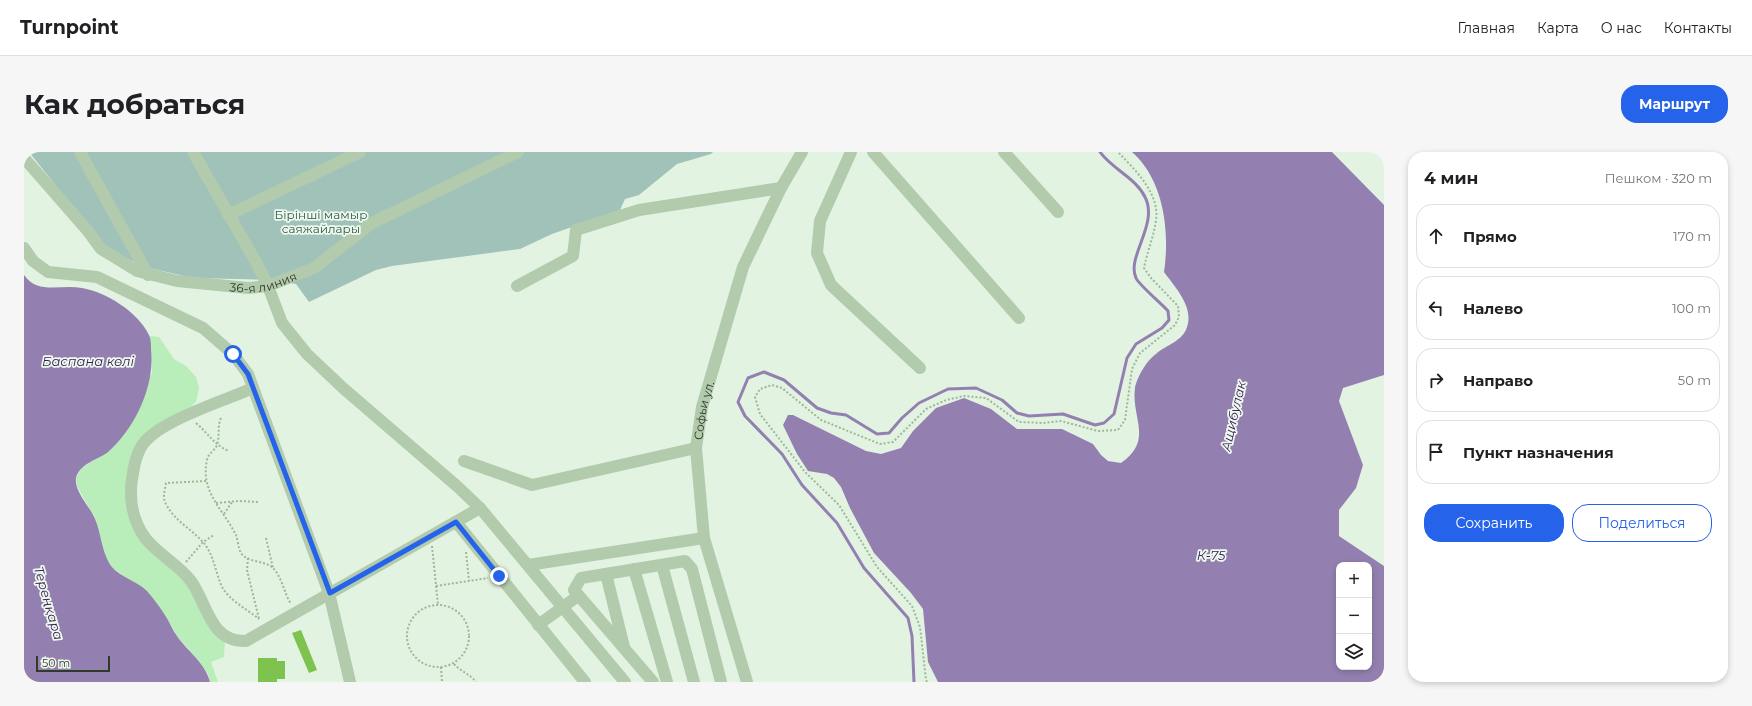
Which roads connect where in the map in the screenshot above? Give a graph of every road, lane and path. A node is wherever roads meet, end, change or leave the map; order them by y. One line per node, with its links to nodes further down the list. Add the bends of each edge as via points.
1 (80, 152): 15 (street)
2 (360, 152): 13 (street)
3 (518, 152): 16 (street, 36-я линия, via 372,223 314,268)
4 (802, 152): 11 (street, Софьи ул.)
5 (851, 152): 19 (street, via 820,221 817,253 831,285)
6 (873, 152): 18 (street)
7 (1004, 152): 12 (street)
8 (1118, 152): 71 (path, via 1141,178 1154,200 1157,218 1144,268 1178,306 1180,316 1175,325 1140,353 1132,370 1125,420 1118,430 1098,431 1061,421 1019,422 986,398 964,396 946,400 926,409 894,442 880,444 821,420 782,388 772,385 760,389 755,396 760,414 805,472 839,505 877,567 912,606 920,627)
9 (196, 153): 13 (street)
10 (24, 158): 15 (street, 36-я линия, via 101,249 136,271)
11 (781, 188): 17 (street, via 639,210 576,230 573,256); 24 (street, Софьи ул., via 743,267 702,407)
12 (1058, 212)
13 (228, 215): 16 (street)
14 (24, 248): 20 (street, via 48,272 97,277 203,328 233,354 248,374)
15 (148, 275): 16 (street, 36-я линия, via 177,282 248,288)
16 (268, 286): 31 (street, via 282,323 307,354)
17 (517, 286)
18 (1019, 318)
19 (920, 368)
20 (253, 388): 43 (street, via 154,432 142,445 135,461 130,493 135,518 147,540); 50 (street)
21 (221, 418): 23 (path)
22 (196, 423): 23 (path, via 208,433)
23 (217, 446): 25 (path); 27 (path, via 207,458)
24 (696, 448): 26 (street, via 532,485); 38 (street, Софьи ул.)
25 (229, 451)
26 (464, 461)
27 (206, 481): 30 (path); 39 (path, via 166,483 164,494 165,503 172,513)
28 (232, 502): 29 (path); 30 (path); 32 (path)
29 (258, 502)
30 (216, 503): 32 (path)
31 (480, 508): 33 (street); 41 (street)
32 (224, 514): 40 (path, via 236,535 241,553)
33 (456, 522): 34 (street); 35 (street)
34 (431, 534): 49 (path); 50 (street)
35 (466, 534): 47 (street); 48 (path)
36 (214, 536): 39 (path)
37 (266, 538): 44 (path)
38 (704, 538): 41 (street); 70 (street, Софьи ул.)
39 (203, 542): 43 (path); 55 (path, via 211,553 222,587)
40 (248, 558): 44 (path, via 264,562); 55 (path, via 247,570)
41 (528, 564): 53 (street)
42 (662, 565): 45 (street); 68 (street); 69 (street, via 685,561 692,569)
43 (180, 568): 57 (street, via 191,582 216,628 226,638 246,642)
44 (273, 568): 54 (path)
45 (634, 569): 46 (street); 67 (street)
46 (606, 574): 51 (street, via 581,578 574,590); 58 (street)
47 (499, 576): 48 (path); 56 (street)
48 (468, 581): 49 (path)
49 (436, 586): 52 (path)
50 (330, 593): 54 (street); 61 (street)
51 (578, 596): 53 (street); 58 (street)
52 (438, 605): 59 (path, via 458,612 465,619 469,629 466,650); 60 (path, via 419,612 410,624 407,638 414,657 431,667)
53 (563, 607): 56 (street); 65 (street)
54 (297, 612): 57 (street)
55 (259, 619): 57 (path)
56 (538, 625): 64 (street)
57 (263, 632)
58 (625, 650): 66 (street)
59 (454, 664): 60 (path); 63 (path)
60 (441, 667): 62 (path)
61 (350, 682)
62 (442, 682)
63 (476, 682)
64 (585, 682)
65 (625, 682)
66 (653, 682)
67 (667, 682)
68 (694, 682)
69 (721, 682)
70 (747, 682)
71 (927, 682)

